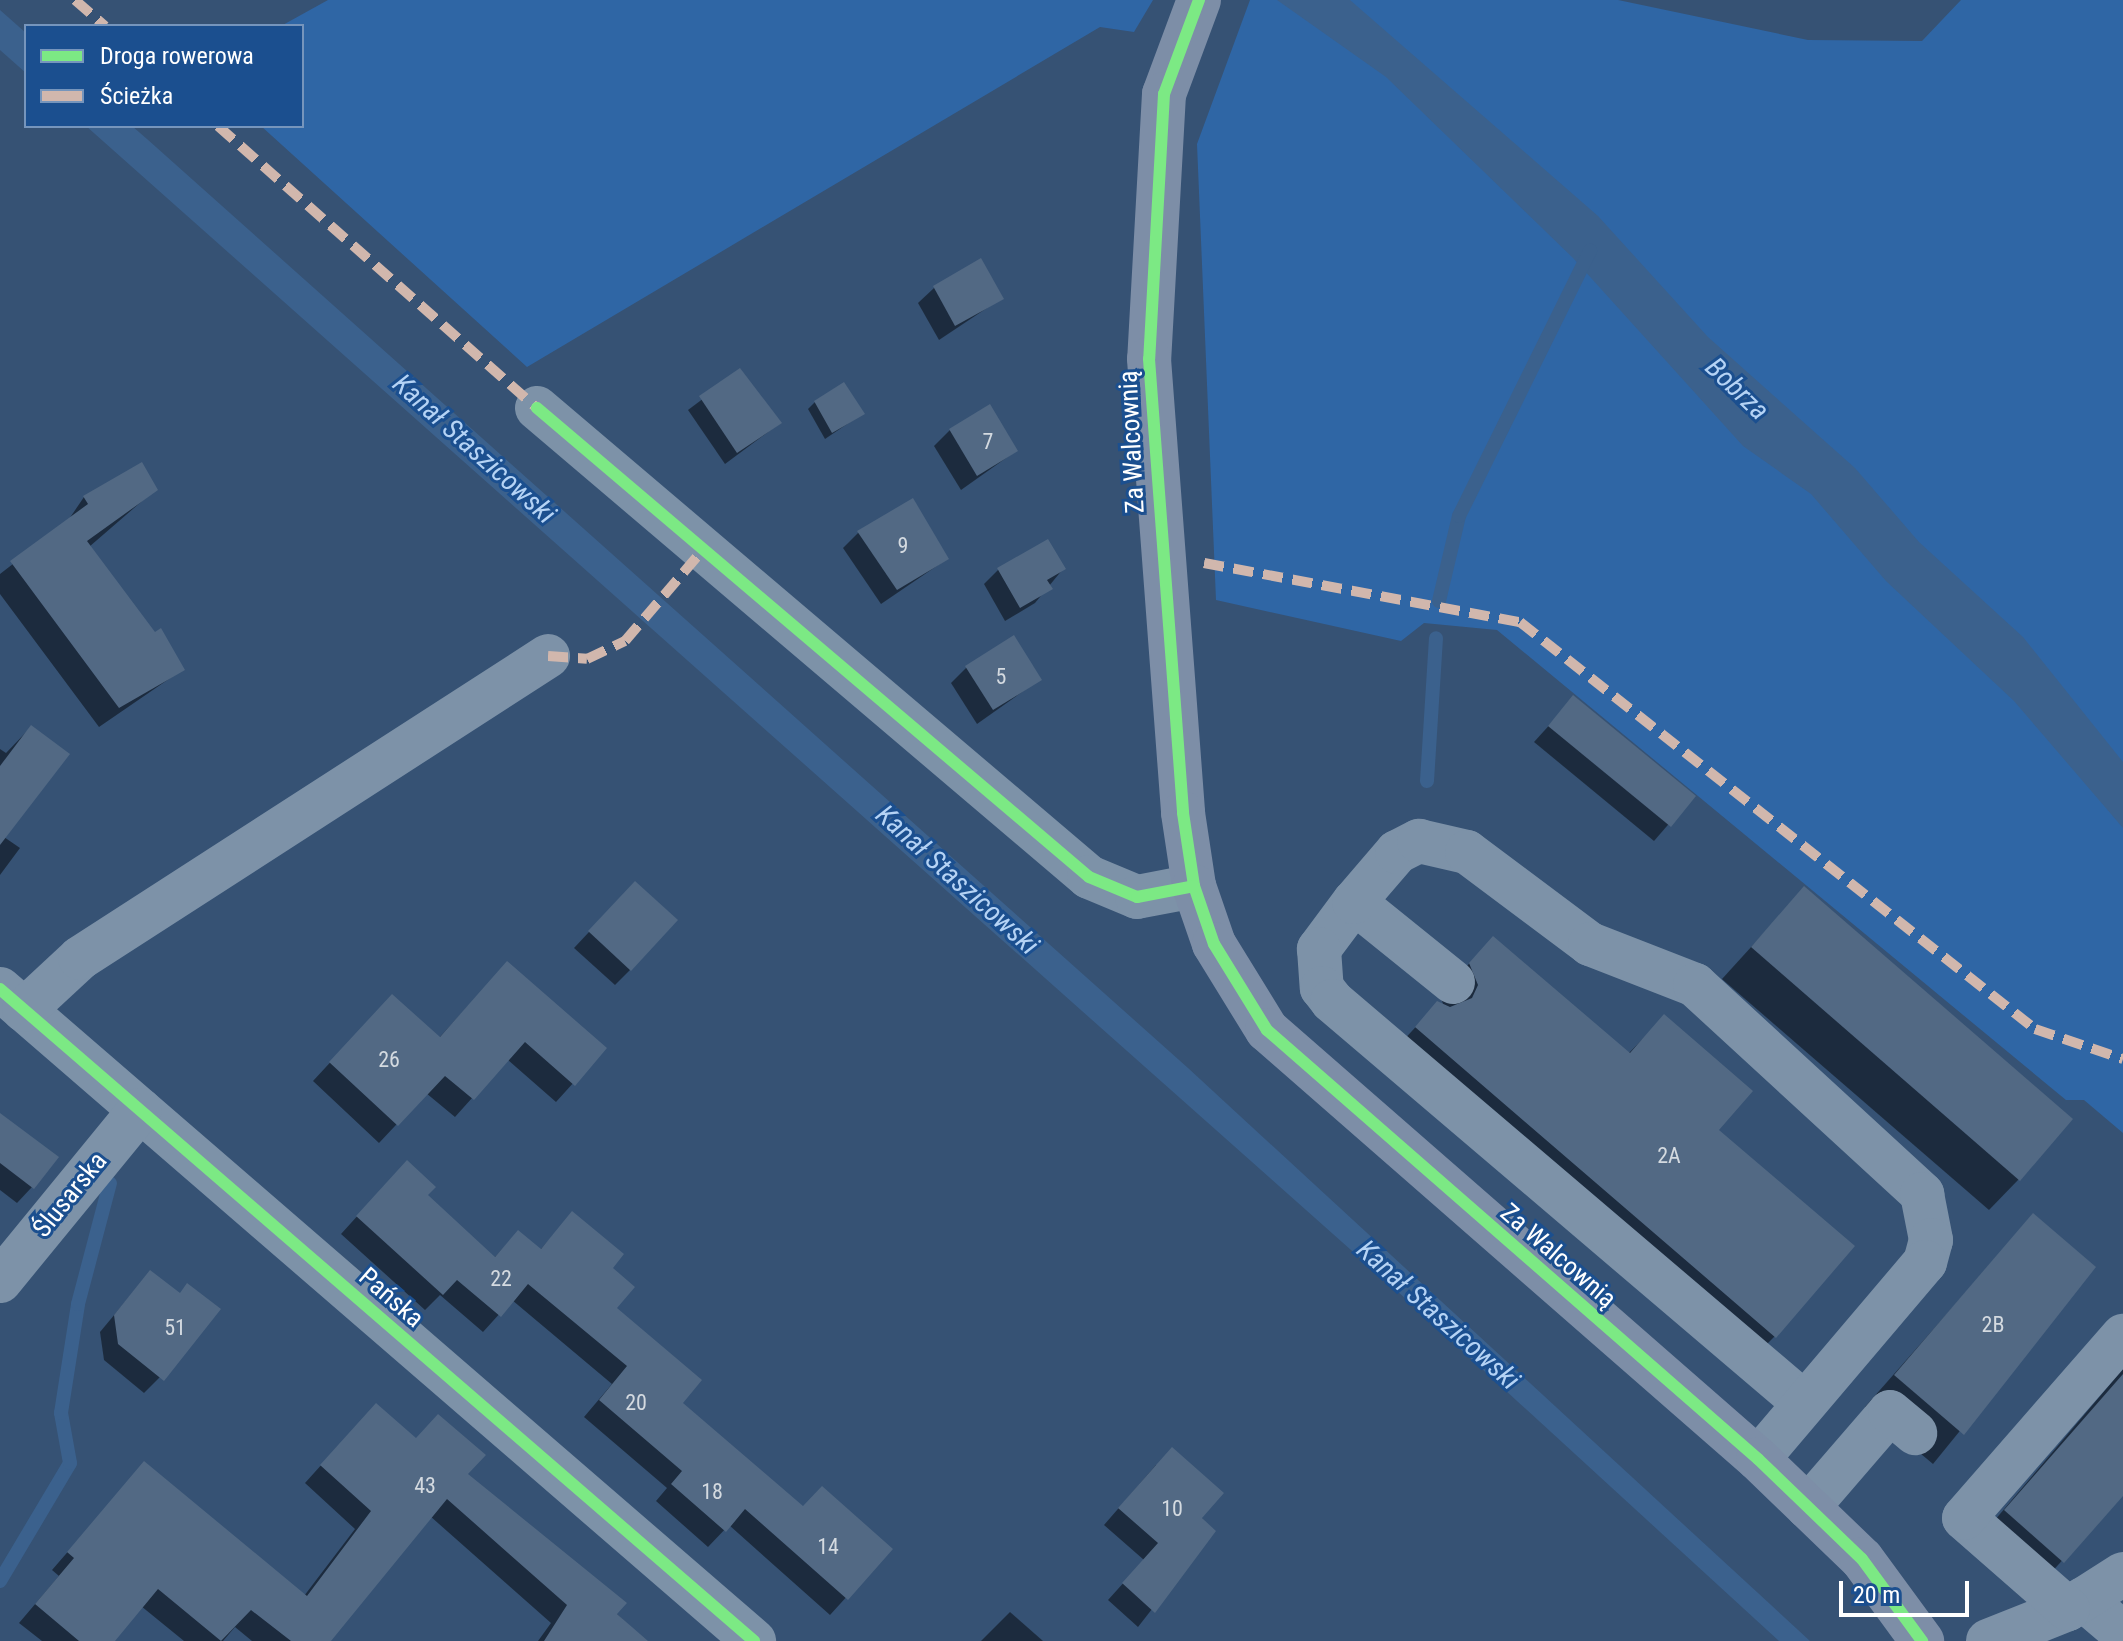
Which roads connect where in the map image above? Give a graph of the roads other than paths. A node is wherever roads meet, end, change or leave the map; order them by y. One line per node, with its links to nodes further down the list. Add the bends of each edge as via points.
1 (1199, 0): 4 (main road, Za Walcownią, via 1179,46 1160,124 1149,359)
2 (537, 408): 4 (street, via 1089,877 1137,897)
3 (548, 656): 7 (street)
4 (1194, 886): 13 (main road, Za Walcownią, via 1228,973 1267,1030)
5 (1354, 902): 6 (street); 11 (street, via 1319,949 1322,988 1332,1001); 11 (street, via 1397,852 1419,841 1467,852 1590,944 1695,985 1910,1178 1930,1218 1925,1262)
6 (1453, 982)
7 (12, 1000): 8 (street, Pańska)
8 (140, 1110): 9 (street, Ślusarska); 18 (street, Pańska)
9 (0, 1281)
10 (2123, 1336): 16 (street, via 1964,1518)
11 (1803, 1402): 13 (street)
12 (1915, 1433): 14 (street, via 1890,1412)
13 (1758, 1459): 14 (main road, Za Walcownią)
14 (1808, 1507): 19 (main road, Za Walcownią, via 1882,1582)
15 (2123, 1574): 16 (street)
16 (2076, 1604): 17 (street); 20 (street)
17 (2123, 1633)
18 (754, 1641)
19 (1922, 1641)
20 (1988, 1641)

